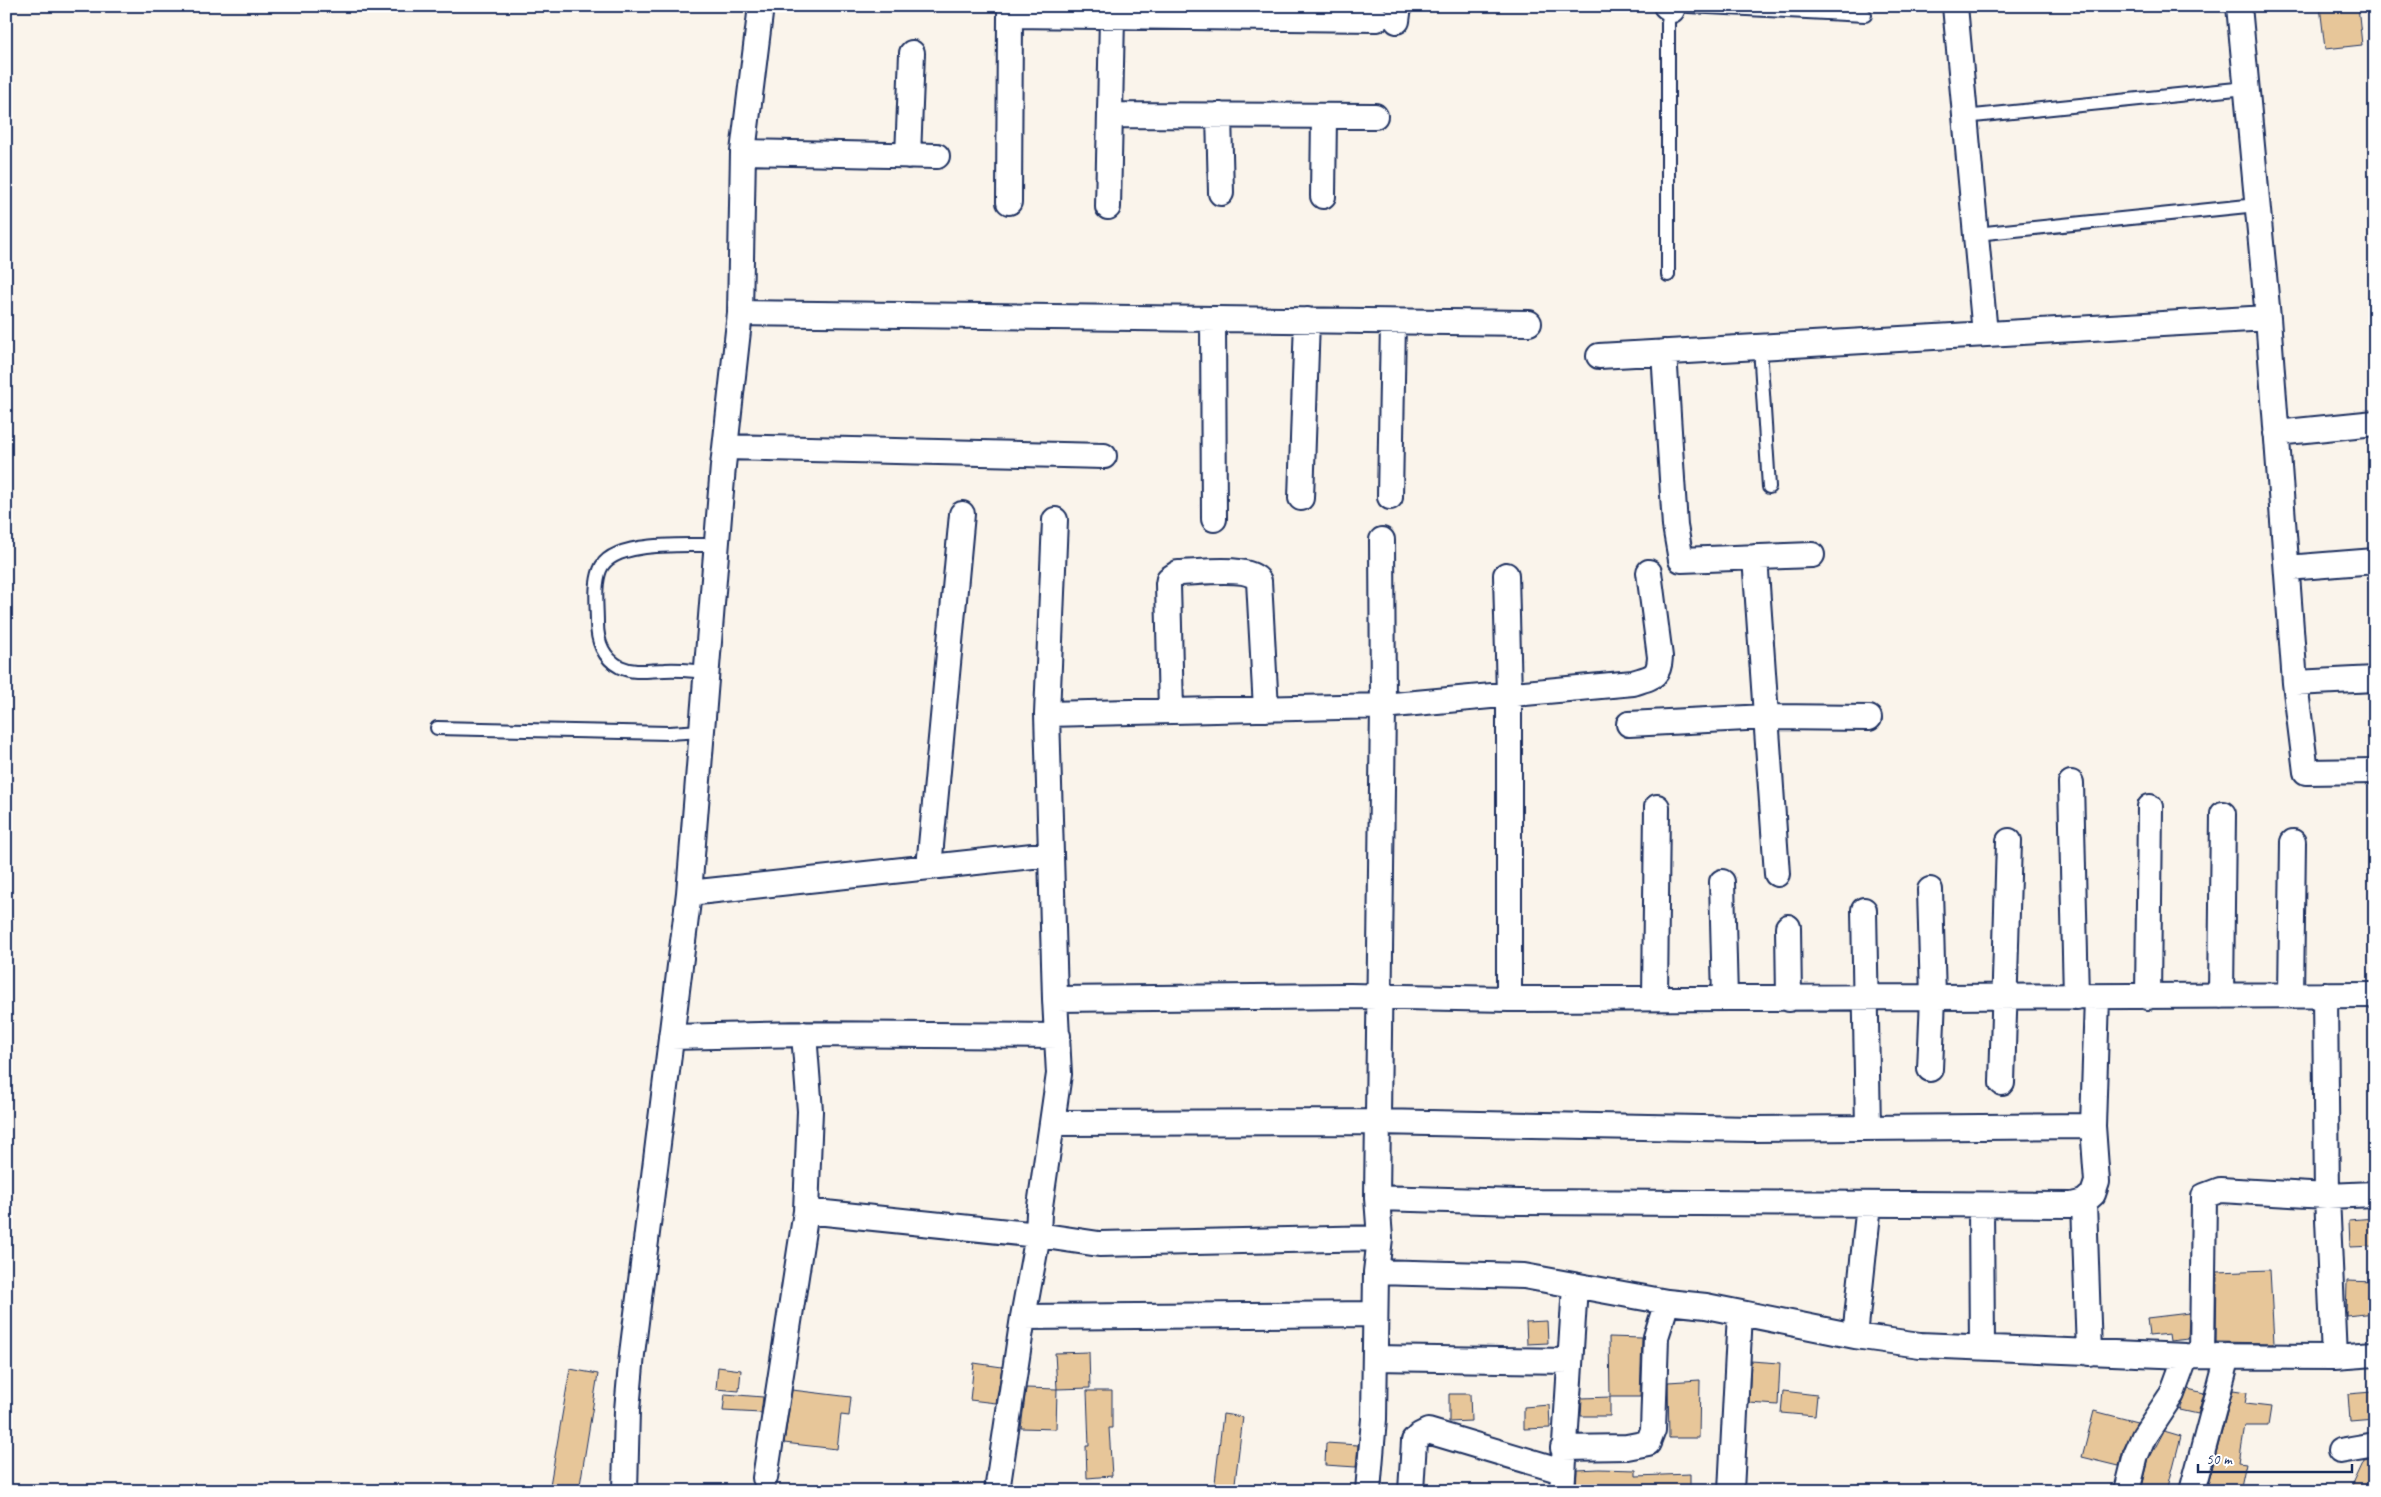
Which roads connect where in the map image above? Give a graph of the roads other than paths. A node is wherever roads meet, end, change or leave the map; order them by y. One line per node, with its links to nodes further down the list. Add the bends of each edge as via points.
1 (761, 6): 16 (street)
2 (1955, 6): 15 (street)
3 (2239, 6): 10 (street)
4 (1676, 7): 7 (lane); 25 (lane, via 1668,22)
5 (1010, 11): 8 (street); 21 (street)
6 (1391, 15): 8 (street)
7 (1864, 15)
8 (1112, 17): 11 (street)
9 (912, 53): 17 (street)
10 (2246, 88): 15 (lane); 22 (street)
11 (1110, 115): 12 (street); 23 (street)
12 (1219, 115): 13 (street); 19 (street)
13 (1324, 116): 14 (street); 20 (street)
14 (1375, 116)
15 (1964, 117): 24 (street)
16 (743, 152): 17 (street); 26 (street)
17 (908, 156): 18 (street)
18 (936, 156)
19 (1221, 193)
20 (1323, 196)
21 (1009, 202)
22 (2257, 204): 24 (lane); 27 (street)
23 (1108, 207)
24 (1976, 234): 32 (street)
25 (1668, 275)
26 (740, 313): 28 (street); 38 (street)
27 (2268, 318): 32 (street); 37 (street)
28 (1213, 320): 29 (street); 44 (street)
29 (1307, 320): 30 (street); 42 (street)
30 (1393, 322): 31 (street); 41 (street)
31 (1529, 323)
32 (1985, 334): 33 (street)
33 (1760, 347): 34 (street); 40 (lane)
34 (1664, 352): 35 (street); 49 (street, via 1675,526 1681,560)
35 (1599, 356)
36 (2375, 423): 37 (street)
37 (2276, 433): 51 (street)
38 (726, 447): 39 (street); 47 (street)
39 (1104, 456)
40 (1769, 487)
41 (1390, 497)
42 (1301, 498)
43 (962, 514): 75 (street)
44 (1214, 519)
45 (1055, 520): 61 (street)
46 (1382, 540): 58 (street)
47 (717, 545): 54 (street); 54 (lane, via 639,546 614,555 600,568 596,591 597,636 604,652 620,667 642,672)
48 (1812, 555): 49 (street)
49 (1754, 557): 62 (street)
50 (2375, 561): 51 (street)
51 (2287, 568): 56 (street)
52 (1649, 572): 57 (street, via 1660,657 1654,677 1633,683)
53 (1506, 575): 57 (street)
54 (707, 672): 66 (street)
55 (2375, 679): 56 (street)
56 (2295, 683): 67 (street, via 2306,772)
57 (1509, 696): 58 (street); 96 (street)
58 (1384, 706): 59 (street); 88 (street)
59 (1266, 709): 60 (street); 60 (street, via 1259,581 1256,576 1243,572 1178,574 1169,579)
60 (1171, 711): 61 (street)
61 (1048, 714): 74 (street)
62 (1766, 717): 63 (street); 64 (street); 76 (street)
63 (1869, 718)
64 (1629, 724)
65 (437, 728): 66 (lane)
66 (702, 731): 79 (street)
67 (2375, 771)
68 (2071, 783): 86 (street)
69 (1656, 807): 89 (street)
70 (2150, 808): 87 (street)
71 (2223, 814): 85 (street)
72 (2009, 840): 94 (street)
73 (2293, 842): 82 (street)
74 (1051, 854): 75 (street); 95 (street)
75 (929, 867): 79 (street)
76 (1777, 874)
77 (1722, 882): 90 (street)
78 (1930, 890): 93 (street)
79 (689, 893): 99 (street)
80 (1864, 910): 92 (street)
81 (1788, 927): 91 (street)
82 (2291, 995): 83 (street); 85 (street)
83 (2326, 995): 84 (street); 107 (street)
84 (2375, 995)
85 (2221, 996): 87 (street)
86 (2086, 997): 87 (street); 94 (street); 104 (street)
87 (2148, 997)
88 (1379, 998): 95 (street); 96 (street); 102 (street)
89 (1655, 998): 90 (street); 96 (street)
90 (1726, 998): 91 (street)
91 (1789, 998): 92 (street)
92 (1865, 998): 93 (street); 105 (street)
93 (1933, 998): 94 (street); 100 (street)
94 (2006, 998): 101 (street)
95 (1055, 999): 98 (street)
96 (1509, 999)
97 (804, 1034): 98 (street); 99 (street); 112 (street, via 810,1111)
98 (1058, 1036): 103 (street, via 1059,1074)
99 (671, 1038): 134 (street, via 632,1354)
100 (1930, 1069)
101 (2002, 1083)
102 (1378, 1122): 103 (street); 105 (street); 108 (street)
103 (1052, 1123): 113 (street, via 1038,1213)
104 (2093, 1126): 105 (street); 109 (street, via 2097,1182 2093,1194)
105 (1868, 1128)
106 (2375, 1194): 107 (street)
107 (2327, 1196): 125 (street, via 2220,1190 2204,1196); 127 (street)
108 (1377, 1198): 110 (street); 114 (street)
109 (2084, 1202): 111 (street, via 2072,1205); 123 (street)
110 (1869, 1204): 111 (street); 121 (street)
111 (1982, 1204): 122 (street)
112 (806, 1211): 113 (street); 133 (street)
113 (1038, 1235): 114 (street, via 1099,1244); 120 (street)
114 (1380, 1238): 115 (street)
115 (1376, 1272): 116 (street, via 1524,1276); 119 (street)
116 (1575, 1286): 117 (street); 129 (street)
117 (1668, 1302): 118 (street); 132 (street, via 1656,1337 1653,1430 1648,1443)
118 (1740, 1312): 121 (street); 138 (street)
119 (1375, 1314): 120 (street); 128 (street)
120 (1023, 1317): 135 (street)
121 (1855, 1336): 122 (street, via 1920,1345)
122 (1982, 1348): 123 (street)
123 (2088, 1353): 125 (street)
124 (2375, 1354): 127 (street)
125 (2194, 1356): 126 (street); 139 (street, via 2144,1436)
126 (2228, 1356): 127 (street); 140 (street)
127 (2334, 1357)
128 (1375, 1358): 129 (street); 136 (street)
129 (1569, 1361): 132 (street)
130 (2375, 1445): 131 (street)
131 (2340, 1451)
132 (1562, 1470): 137 (street, via 1428,1431 1414,1441)
133 (765, 1478)
134 (625, 1491)
135 (997, 1491)
136 (1368, 1491)
137 (1411, 1491)
138 (1731, 1491)
139 (2126, 1491)
140 (2192, 1491)

